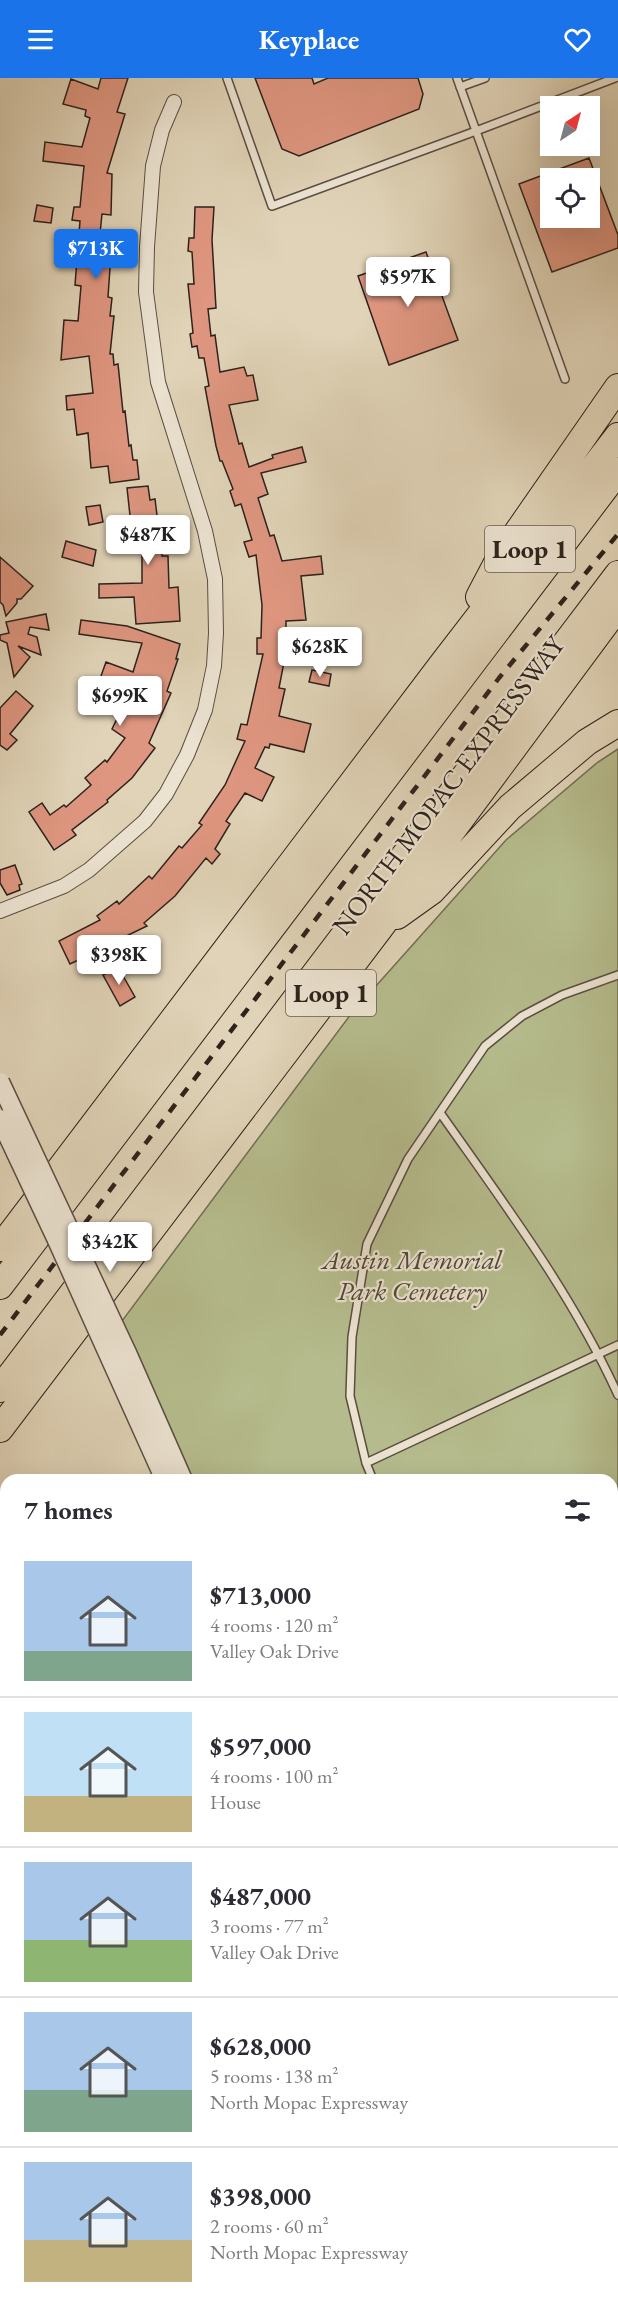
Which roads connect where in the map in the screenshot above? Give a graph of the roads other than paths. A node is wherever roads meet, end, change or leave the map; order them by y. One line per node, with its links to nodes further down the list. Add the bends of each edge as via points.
1 (227, 78): 7 (lane, via 272,206)
2 (457, 78): 5 (lane)
3 (485, 78): 5 (lane)
4 (615, 78): 7 (lane)
5 (460, 87): 7 (lane)
6 (174, 102): 17 (street, via 153,166 146,292 158,382 205,531 215,579 216,633 206,710 166,794 145,821 89,870 64,886)
7 (476, 131): 8 (lane)
8 (565, 379)
9 (618, 387): 14 (highway, via 500,557)
10 (618, 436): 14 (highway, Loop 1)
11 (618, 471): 24 (highway)
12 (618, 574): 15 (highway)
13 (618, 607): 15 (highway, NORTH MOPAC EXPRESSWAY / Loop 1)
14 (443, 663): 23 (highway, Loop 1)
15 (522, 717): 18 (highway, NORTH MOPAC EXPRESSWAY / Loop 1); 27 (highway)
16 (618, 723): 18 (highway, via 587,742 510,807 432,891)
17 (0, 912)
18 (380, 928): 29 (highway, NORTH MOPAC EXPRESSWAY / Loop 1)
19 (616, 979): 21 (lane, via 562,995 522,1016 485,1046)
20 (0, 1082): 32 (street, bridge)
21 (441, 1114): 26 (lane, via 545,1262); 30 (lane, via 408,1159 367,1244 352,1337 350,1396)
22 (0, 1119): 31 (street, bridge)
23 (0, 1248)
24 (0, 1286)
25 (618, 1345): 26 (lane)
26 (599, 1353): 28 (lane); 30 (lane)
27 (0, 1389)
28 (618, 1395)
29 (0, 1429)
30 (366, 1463): 33 (lane)
31 (162, 1474)
32 (180, 1474)
33 (371, 1474)

